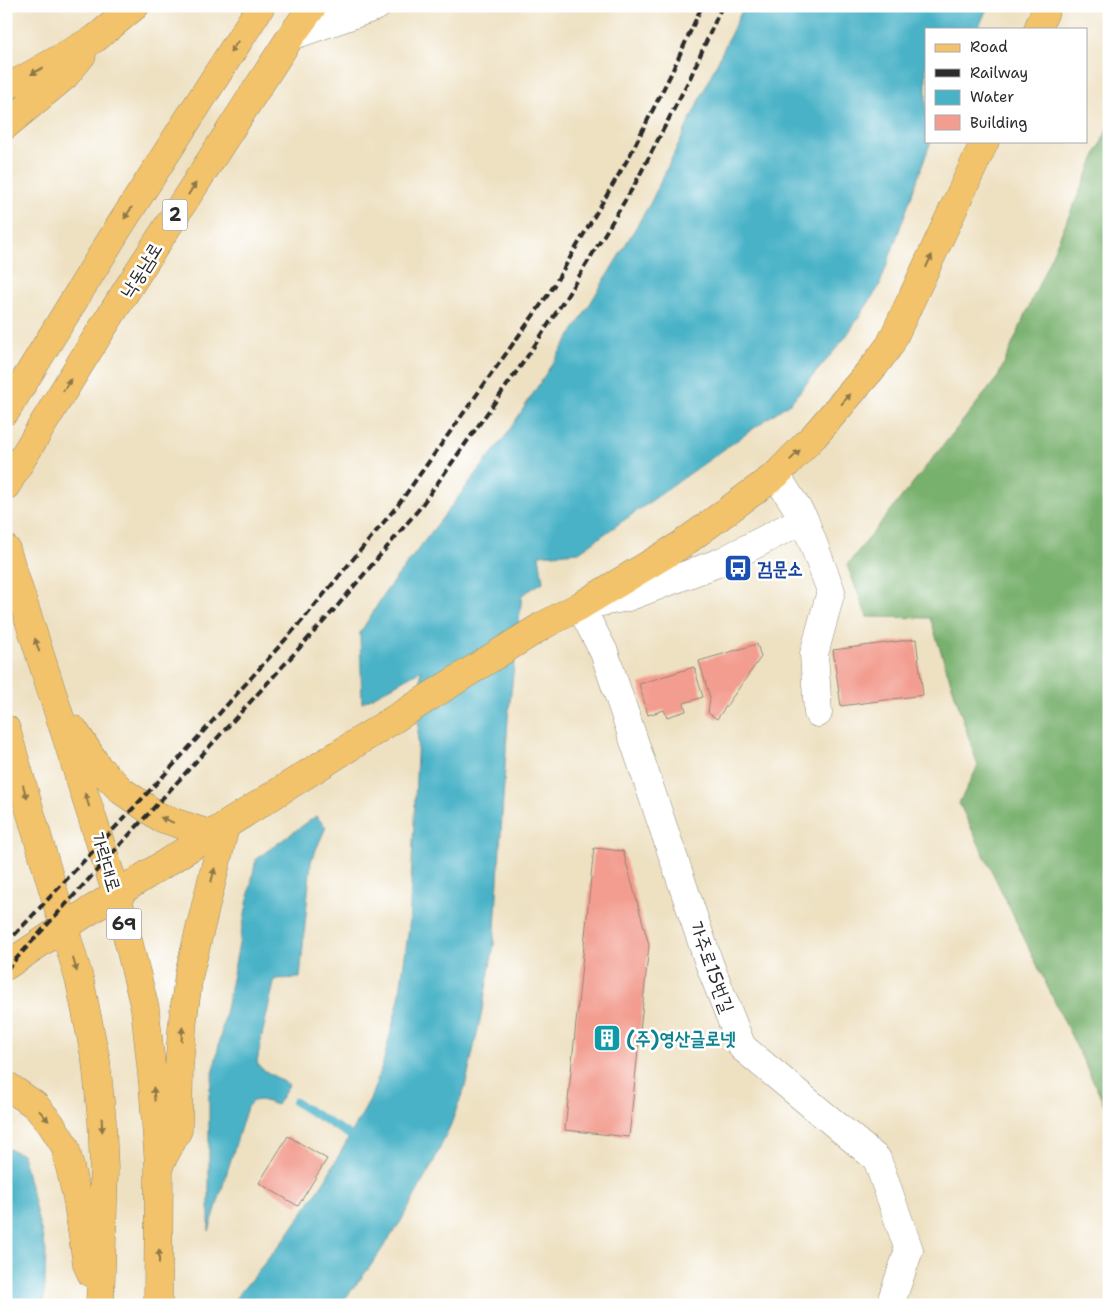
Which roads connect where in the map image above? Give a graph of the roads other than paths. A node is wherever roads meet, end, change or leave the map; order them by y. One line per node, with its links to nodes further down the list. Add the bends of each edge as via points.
1 (135, 6): 8 (main road)
2 (262, 6): 12 (main road, 2, one-way to 12, via 119,227)
3 (313, 6): 7 (main road, 낙동남로 / 2)
4 (377, 6): 7 (street)
5 (1048, 6): 6 (main road)
6 (1038, 28)
7 (291, 36): 14 (main road, 낙동남로 / 2, one-way to 7)
8 (96, 38): 9 (main road, one-way to 9, via 20,81); 10 (main road, via 64,76)
9 (6, 85)
10 (6, 125)
11 (985, 142): 13 (main road, one-way to 11, via 857,387 890,345)
12 (6, 411)
13 (776, 475): 15 (street); 17 (main road, via 681,545)
14 (6, 486)
15 (804, 519): 17 (street, via 723,561 628,597); 19 (street, via 831,591 814,654)
16 (6, 549): 18 (main road, 가락대로 / 69, one-way to 16)
17 (580, 606): 21 (main road, via 542,626); 29 (street, 가주로15번길, via 604,652 709,963 742,1047 877,1159 909,1250)
18 (56, 704): 21 (main road, one-way to 18, via 160,818 122,792 98,767); 22 (main road, 가락대로 / 69, one-way to 18)
19 (818, 713)
20 (6, 729): 23 (main road, one-way to 23)
21 (219, 831): 22 (main road); 26 (main road, one-way to 21, via 178,1130 180,1058 189,974)
22 (117, 895): 23 (main road); 26 (main road, 가락대로 / 69, one-way to 22, via 144,1009)
23 (64, 928): 24 (main road); 27 (main road, one-way to 27, via 80,982 96,1061 102,1121 104,1170)
24 (6, 966)
25 (6, 1085): 27 (main road, one-way to 27, via 35,1105 65,1146 87,1264)
26 (160, 1165): 28 (main road, 가락대로 / 69, one-way to 26)
27 (100, 1300)
28 (158, 1305)
29 (890, 1305)

